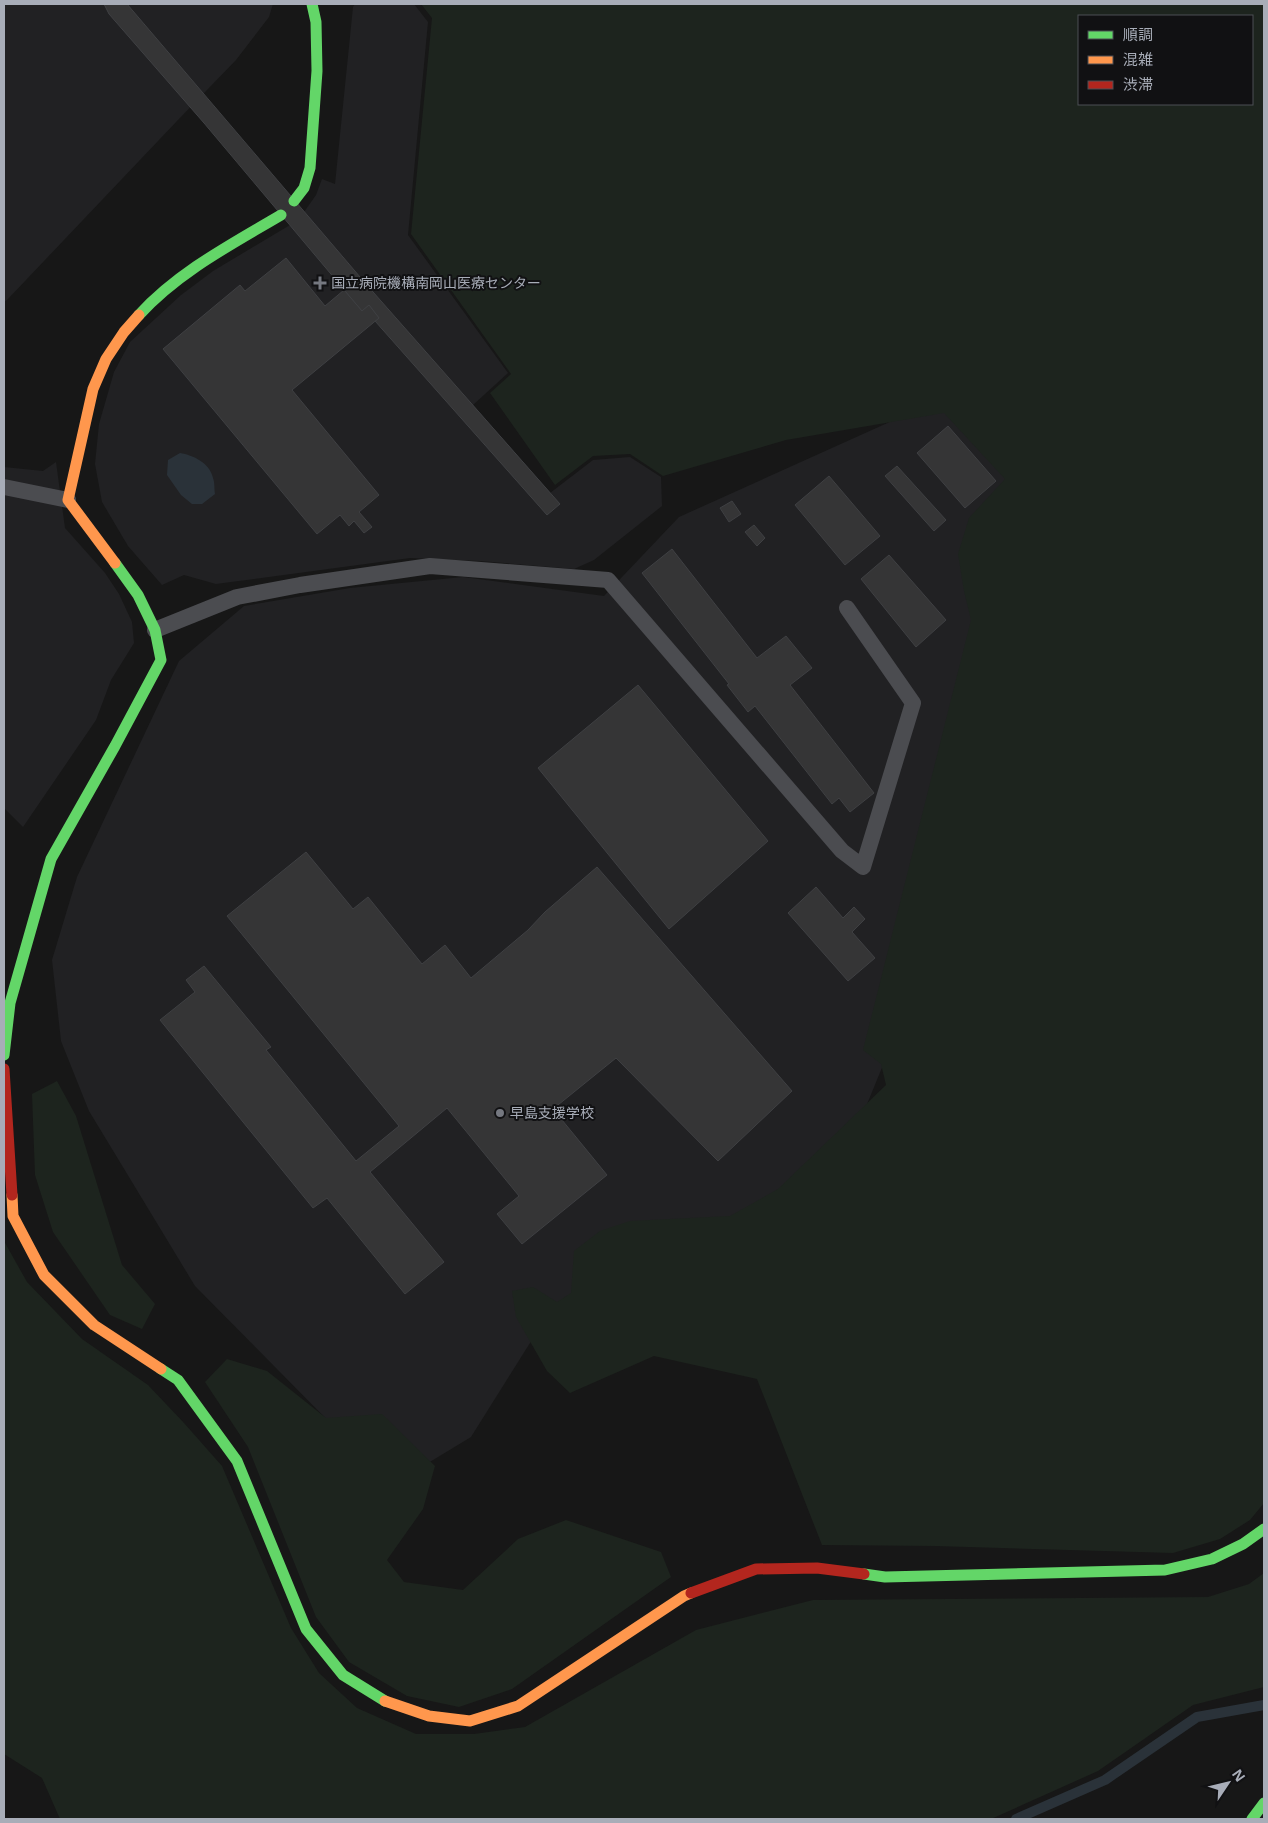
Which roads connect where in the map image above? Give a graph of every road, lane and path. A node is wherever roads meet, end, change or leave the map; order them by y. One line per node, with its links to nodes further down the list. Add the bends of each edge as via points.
1 (312, 4): 2 (street, via 316,22 317,70 310,168 304,188)
2 (294, 201)
3 (281, 215): 5 (street, via 180,279 126,329 109,352 93,389)
4 (4, 487): 5 (lane)
5 (68, 500): 7 (street, via 138,595)
6 (847, 608): 7 (lane, via 913,704 863,867 842,851 608,580 430,566 237,597)
7 (155, 630): 8 (street, via 161,660 52,859 10,1003)
8 (4, 1055)
9 (4, 1069): 10 (street, via 13,1216 44,1275 94,1326 178,1380 237,1461 306,1629 343,1675 387,1702 429,1716 470,1720 518,1706 684,1596 756,1569 817,1568 885,1577 1166,1570 1212,1559 1243,1544)
10 (1264, 1528)
11 (1264, 1803): 12 (street)
12 (1252, 1819)

